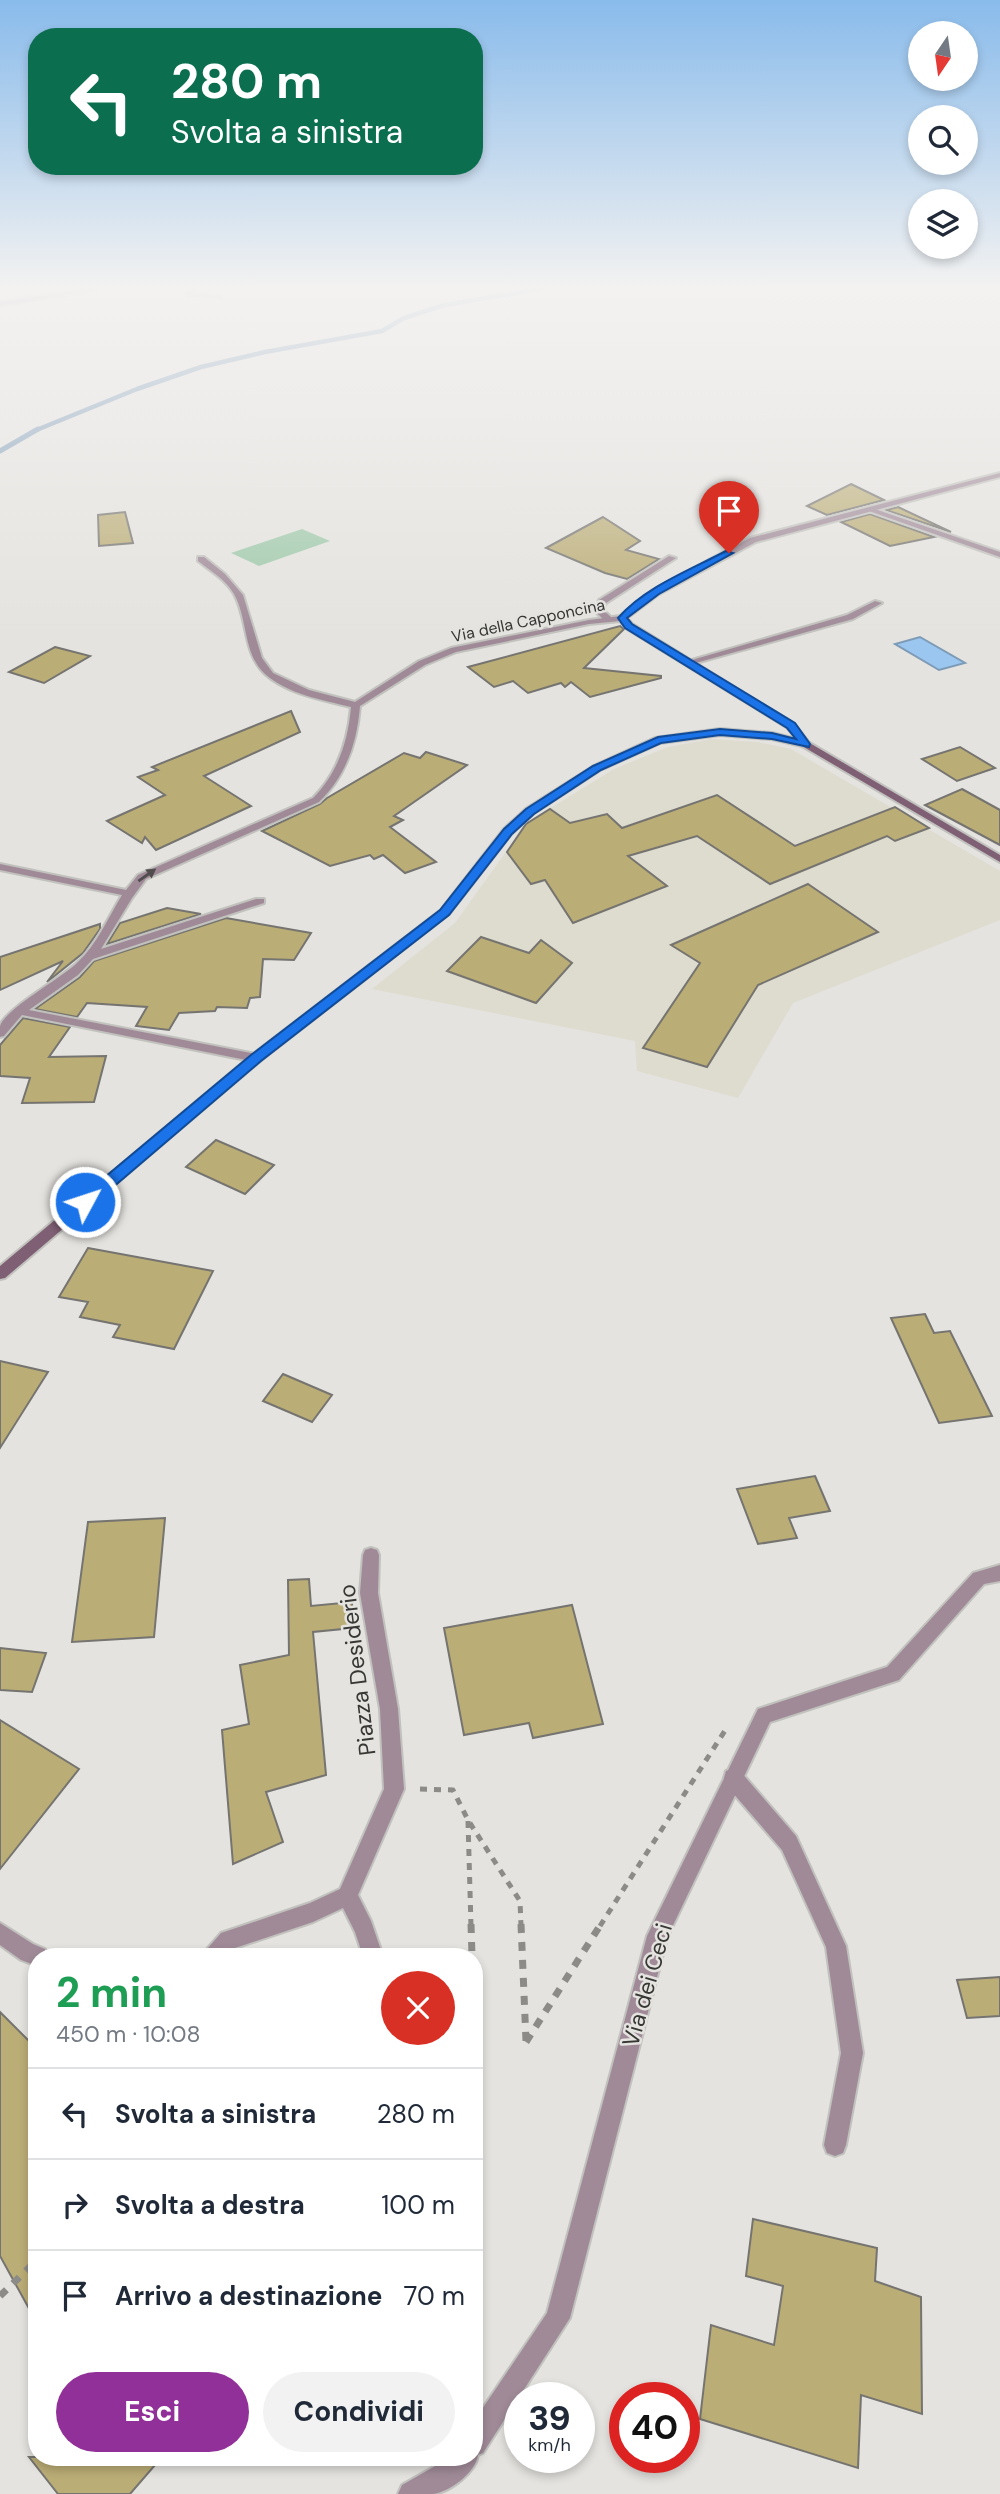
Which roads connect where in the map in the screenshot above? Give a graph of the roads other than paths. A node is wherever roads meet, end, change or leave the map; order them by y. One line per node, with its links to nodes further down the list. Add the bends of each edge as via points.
1 (1000, 475): 2 (street, Via della Capponcina)
2 (872, 509): 3 (street); 7 (street, Via della Capponcina, via 753,540 656,592)
3 (1000, 555)
4 (672, 558): 8 (street, via 603,602 599,610)
5 (201, 559): 10 (street, via 236,593 267,671 318,696)
6 (878, 603): 9 (street, via 850,617)
7 (622, 618): 8 (street, Via della Capponcina); 9 (street)
8 (608, 619): 10 (street, Via della Capponcina, via 454,650 422,663)
9 (689, 662): 11 (street, via 791,726)
10 (356, 705): 14 (street, one-way to 10, via 157,868 326,792 346,755)
11 (805, 744): 12 (street); 19 (street, via 720,732 658,740 597,768 530,811 508,831 444,912)
12 (1000, 859)
13 (0, 867): 14 (street)
14 (126, 894): 16 (street, via 113,923)
15 (260, 901): 16 (street)
16 (88, 957): 17 (street, via 63,981)
17 (18, 1011): 18 (street); 19 (street)
18 (1, 1030)
19 (256, 1058): 20 (street)
20 (0, 1275)
21 (371, 1555): 24 (street, Piazza Desiderio, via 369,1593 389,1709 394,1789)
22 (1000, 1573): 23 (street, Via dei Ceci, via 979,1578 893,1674 764,1715)
23 (733, 1779): 29 (street, via 789,1843 836,1946 852,2053); 30 (street, Via dei Ceci, via 657,1936 558,2318)
24 (347, 1896): 26 (street, via 228,1940); 27 (street)
25 (0, 1933): 28 (street)
26 (221, 1948)
27 (370, 1948)
28 (28, 1953)
29 (835, 2145)
30 (483, 2430)
31 (460, 2466): 32 (street)
32 (411, 2494)

